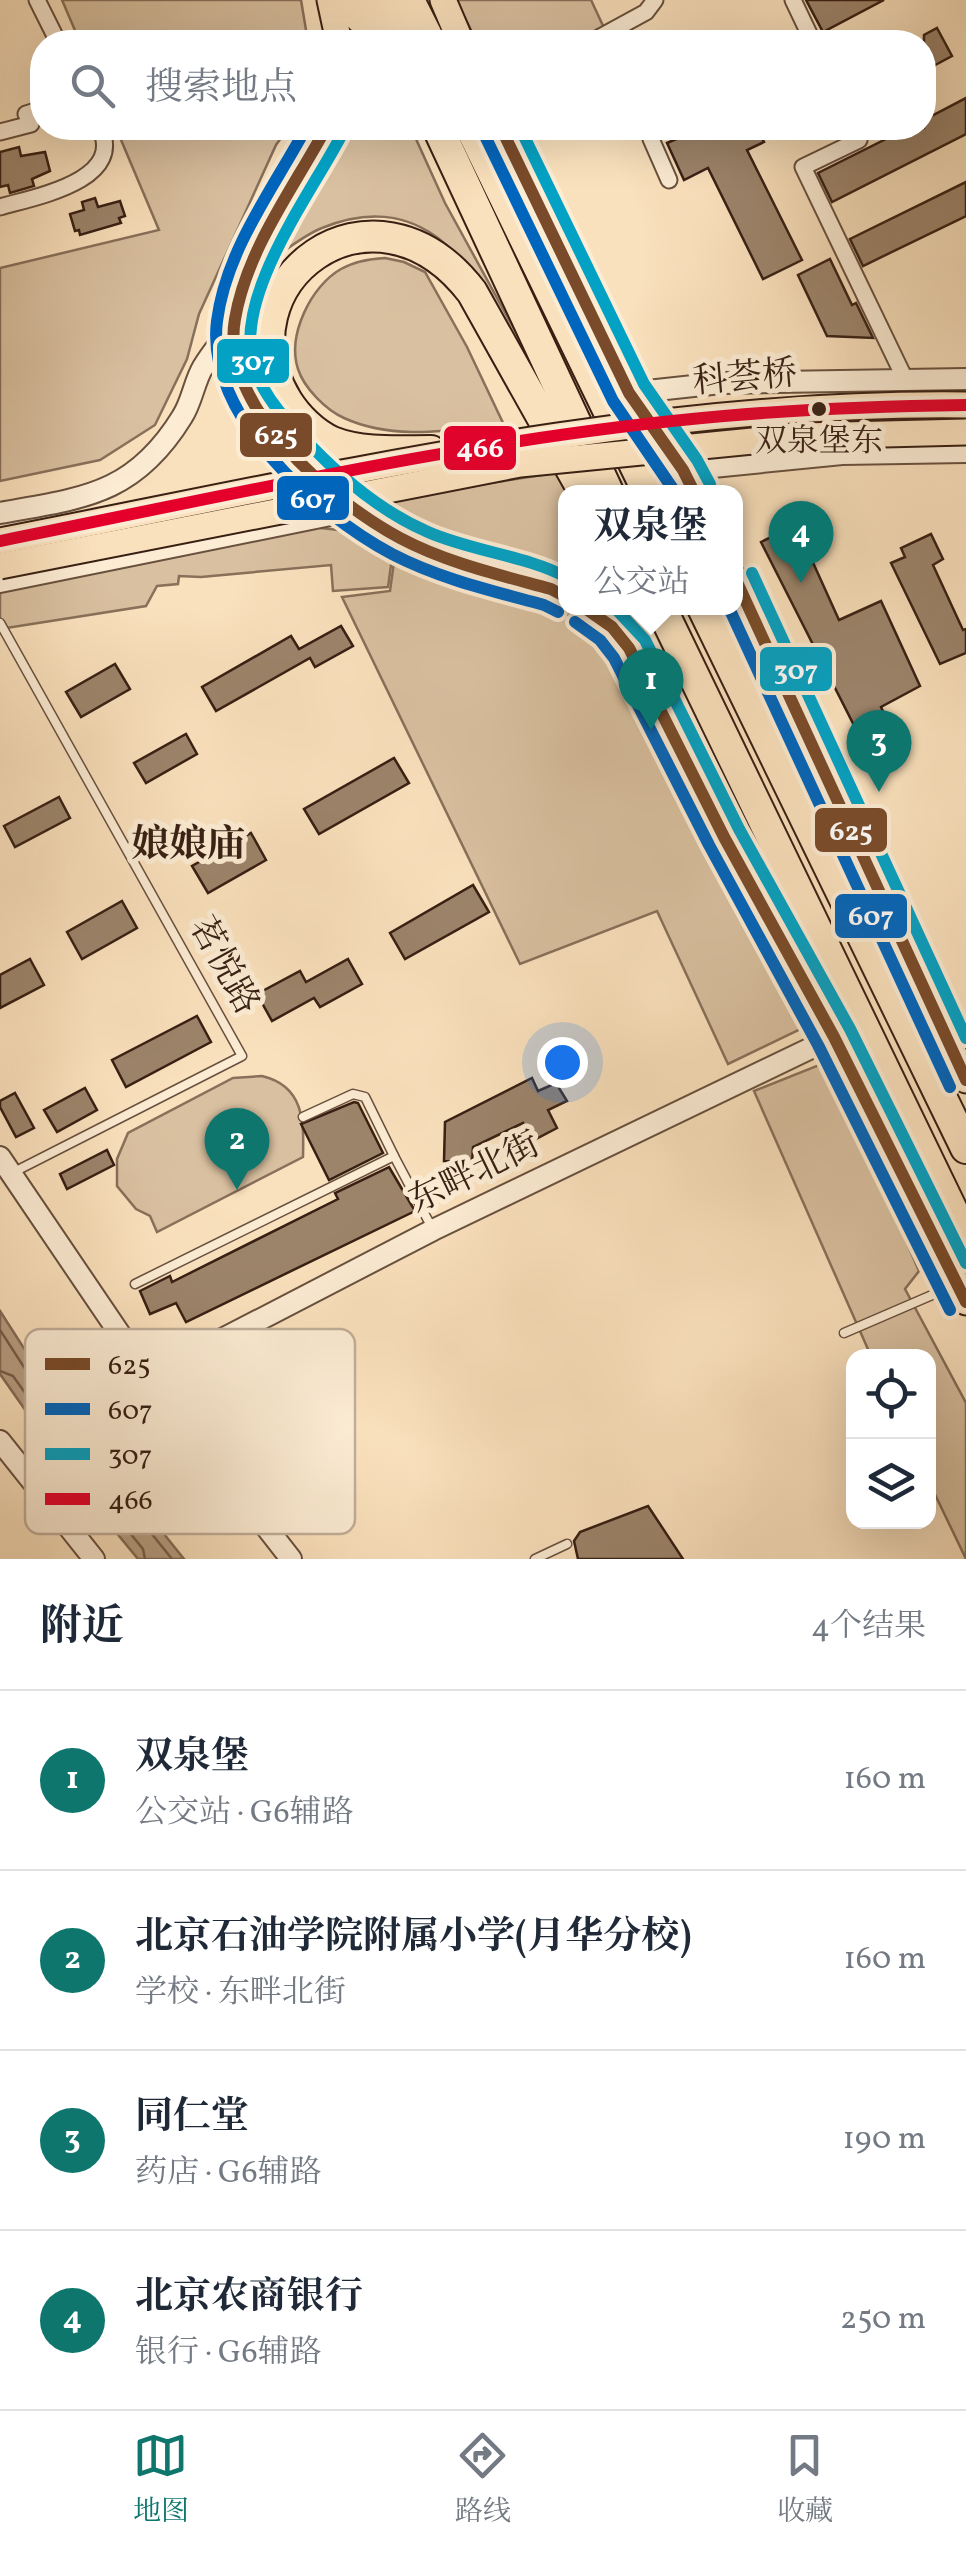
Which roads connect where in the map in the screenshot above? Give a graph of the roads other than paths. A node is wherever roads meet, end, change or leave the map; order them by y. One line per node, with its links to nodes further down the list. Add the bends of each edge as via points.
1 (38, 0): 9 (street)
2 (330, 0): 10 (main road)
3 (342, 0): 11 (highway)
4 (378, 0): 12 (highway)
5 (413, 0): 13 (highway)
6 (443, 0): 14 (main road)
7 (655, 0): 15 (street)
8 (793, 0): 16 (street)
9 (52, 30)
10 (336, 30)
11 (373, 30)
12 (408, 30)
13 (417, 30)
14 (456, 30)
15 (630, 30)
16 (807, 30)
17 (30, 124): 18 (street)
18 (0, 132)
19 (105, 140): 27 (street, via 100,162 82,181)
20 (319, 140): 28 (main road, via 259,250)
21 (444, 140): 40 (highway)
22 (477, 140): 41 (highway)
23 (507, 140): 32 (main road)
24 (652, 140): 26 (street)
25 (859, 140): 29 (street, via 803,167)
26 (669, 180)
27 (0, 207)
28 (234, 323): 42 (main road, via 240,379 264,419); 43 (street, via 202,369 185,413 142,466 104,491)
29 (905, 379): 30 (street); 31 (street)
30 (966, 379)
31 (721, 384): 32 (street); 37 (street)
32 (629, 394): 38 (main road)
33 (966, 405): 35 (main road, 科荟桥, bridge, via 690,418)
34 (966, 432): 45 (main road, 科荟桥, bridge, via 803,436 520,464)
35 (459, 452): 39 (highway, bridge, via 378,451 332,442 309,427 282,392 270,330 283,290 316,254 357,237 382,236 431,251 456,271); 44 (main road, 科荟桥, bridge)
36 (966, 452): 37 (street)
37 (747, 463): 38 (street)
38 (688, 481)
39 (580, 485)
40 (605, 485)
41 (645, 485)
42 (355, 510): 46 (street); 47 (main road, via 445,558)
43 (0, 513)
44 (0, 541)
45 (0, 566)
46 (0, 582)
47 (558, 593)
48 (743, 595): 56 (main road)
49 (595, 615): 57 (main road, via 630,648)
50 (654, 615): 54 (highway)
51 (664, 615): 54 (highway)
52 (706, 615): 55 (highway)
53 (0, 623): 62 (lane, 茗悦路, via 242,1056)
54 (700, 690): 64 (highway)
55 (852, 914): 56 (highway); 60 (highway)
56 (920, 983): 58 (main road)
57 (834, 1038): 63 (street, 东畔北街); 66 (main road)
58 (966, 1080)
59 (304, 1117): 61 (lane, via 353,1094 365,1097)
60 (966, 1148)
61 (394, 1156): 63 (lane); 65 (lane)
62 (5, 1165): 67 (street)
63 (433, 1230): 68 (street, 东畔北街)
64 (966, 1240)
65 (135, 1284)
66 (961, 1293): 69 (lane)
67 (117, 1329)
68 (244, 1329)
69 (844, 1333)
70 (0, 1440): 71 (street)
71 (25, 1472)
72 (74, 1534): 75 (street)
73 (272, 1534): 76 (street)
74 (567, 1544): 77 (lane)
75 (94, 1559)
76 (291, 1559)
77 (536, 1559)

